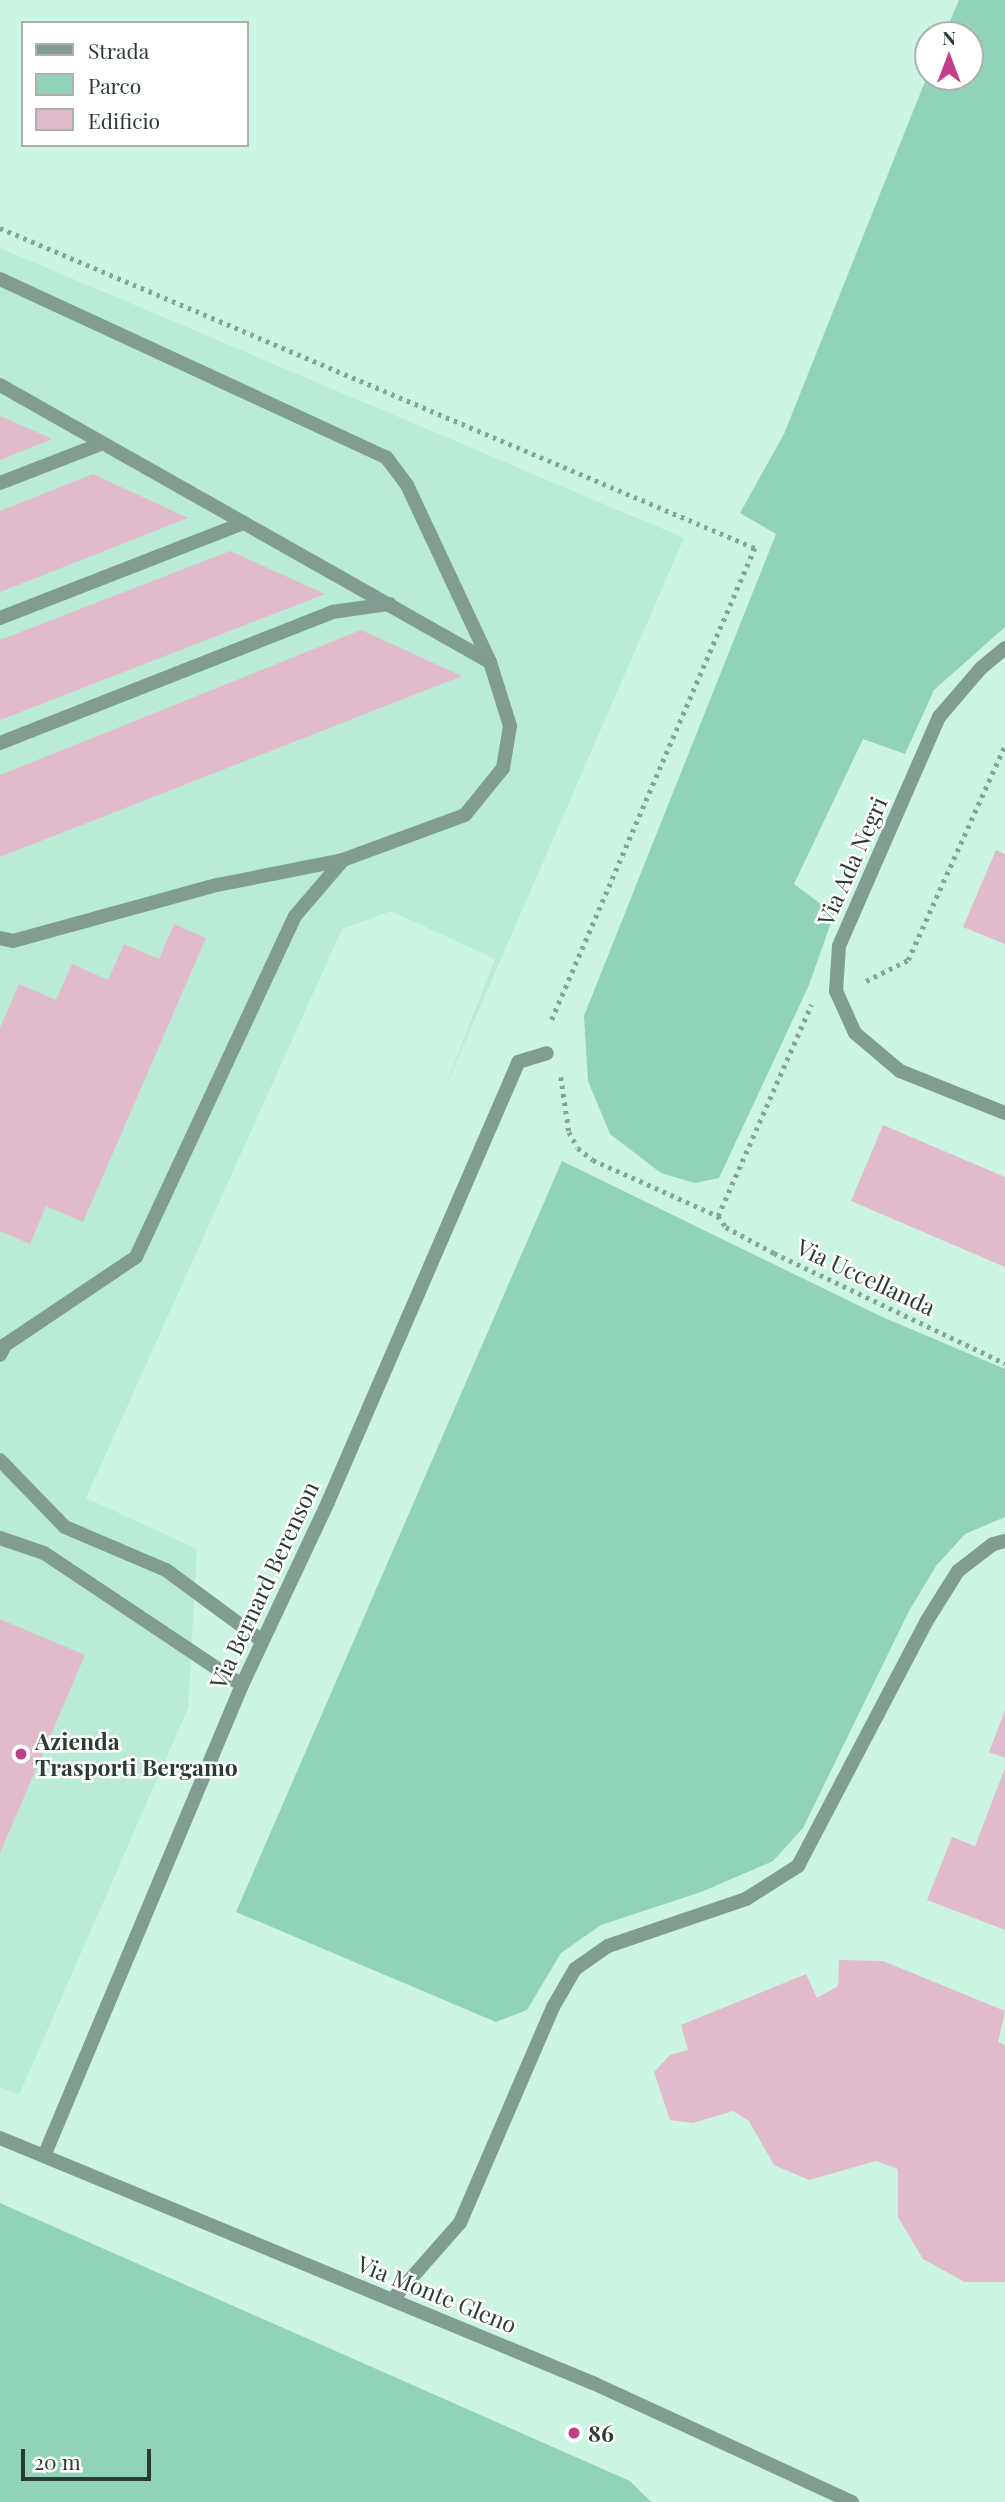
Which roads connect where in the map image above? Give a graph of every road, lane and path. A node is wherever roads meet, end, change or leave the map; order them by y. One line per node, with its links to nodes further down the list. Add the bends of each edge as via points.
1 (0, 279): 9 (street, via 386,457 407,485)
2 (0, 385): 3 (street)
3 (103, 443): 4 (street); 5 (street)
4 (0, 483)
5 (244, 523): 6 (street); 7 (street)
6 (389, 604): 9 (street); 10 (street, via 332,612)
7 (0, 618)
8 (1005, 648): 15 (street, Via Ada Negri, via 981,668 939,717 839,946)
9 (490, 662): 12 (street, via 510,726 503,768 465,815)
10 (0, 743)
11 (1005, 745): 15 (path, via 908,960)
12 (343, 860): 13 (street, via 216,885); 18 (street, via 295,916 135,1257)
13 (6, 940): 14 (street)
14 (0, 952)
15 (836, 991): 17 (street, Via Ada Negri, via 855,1033 900,1071); 19 (path, Via Uccellanda, via 811,1003 718,1216 726,1227 774,1253)
16 (547, 1053): 23 (street, Via Bernard Berenson, via 518,1062 328,1502)
17 (1005, 1113)
18 (2, 1349)
19 (1005, 1363)
20 (0, 1460): 23 (street, via 65,1527 166,1570)
21 (0, 1538): 24 (street, via 44,1553)
22 (1005, 1541): 27 (street, via 993,1544 958,1571 926,1622 798,1867 746,1899 608,1946 575,1969 553,2007 460,2223)
23 (261, 1640): 24 (street, Via Bernard Berenson)
24 (242, 1685): 26 (street, Via Bernard Berenson)
25 (0, 2138): 26 (street, Via Monte Gleno)
26 (44, 2156): 27 (street, Via Monte Gleno)
27 (392, 2300): 28 (street, Via Monte Gleno, via 593,2383)
28 (852, 2502)

